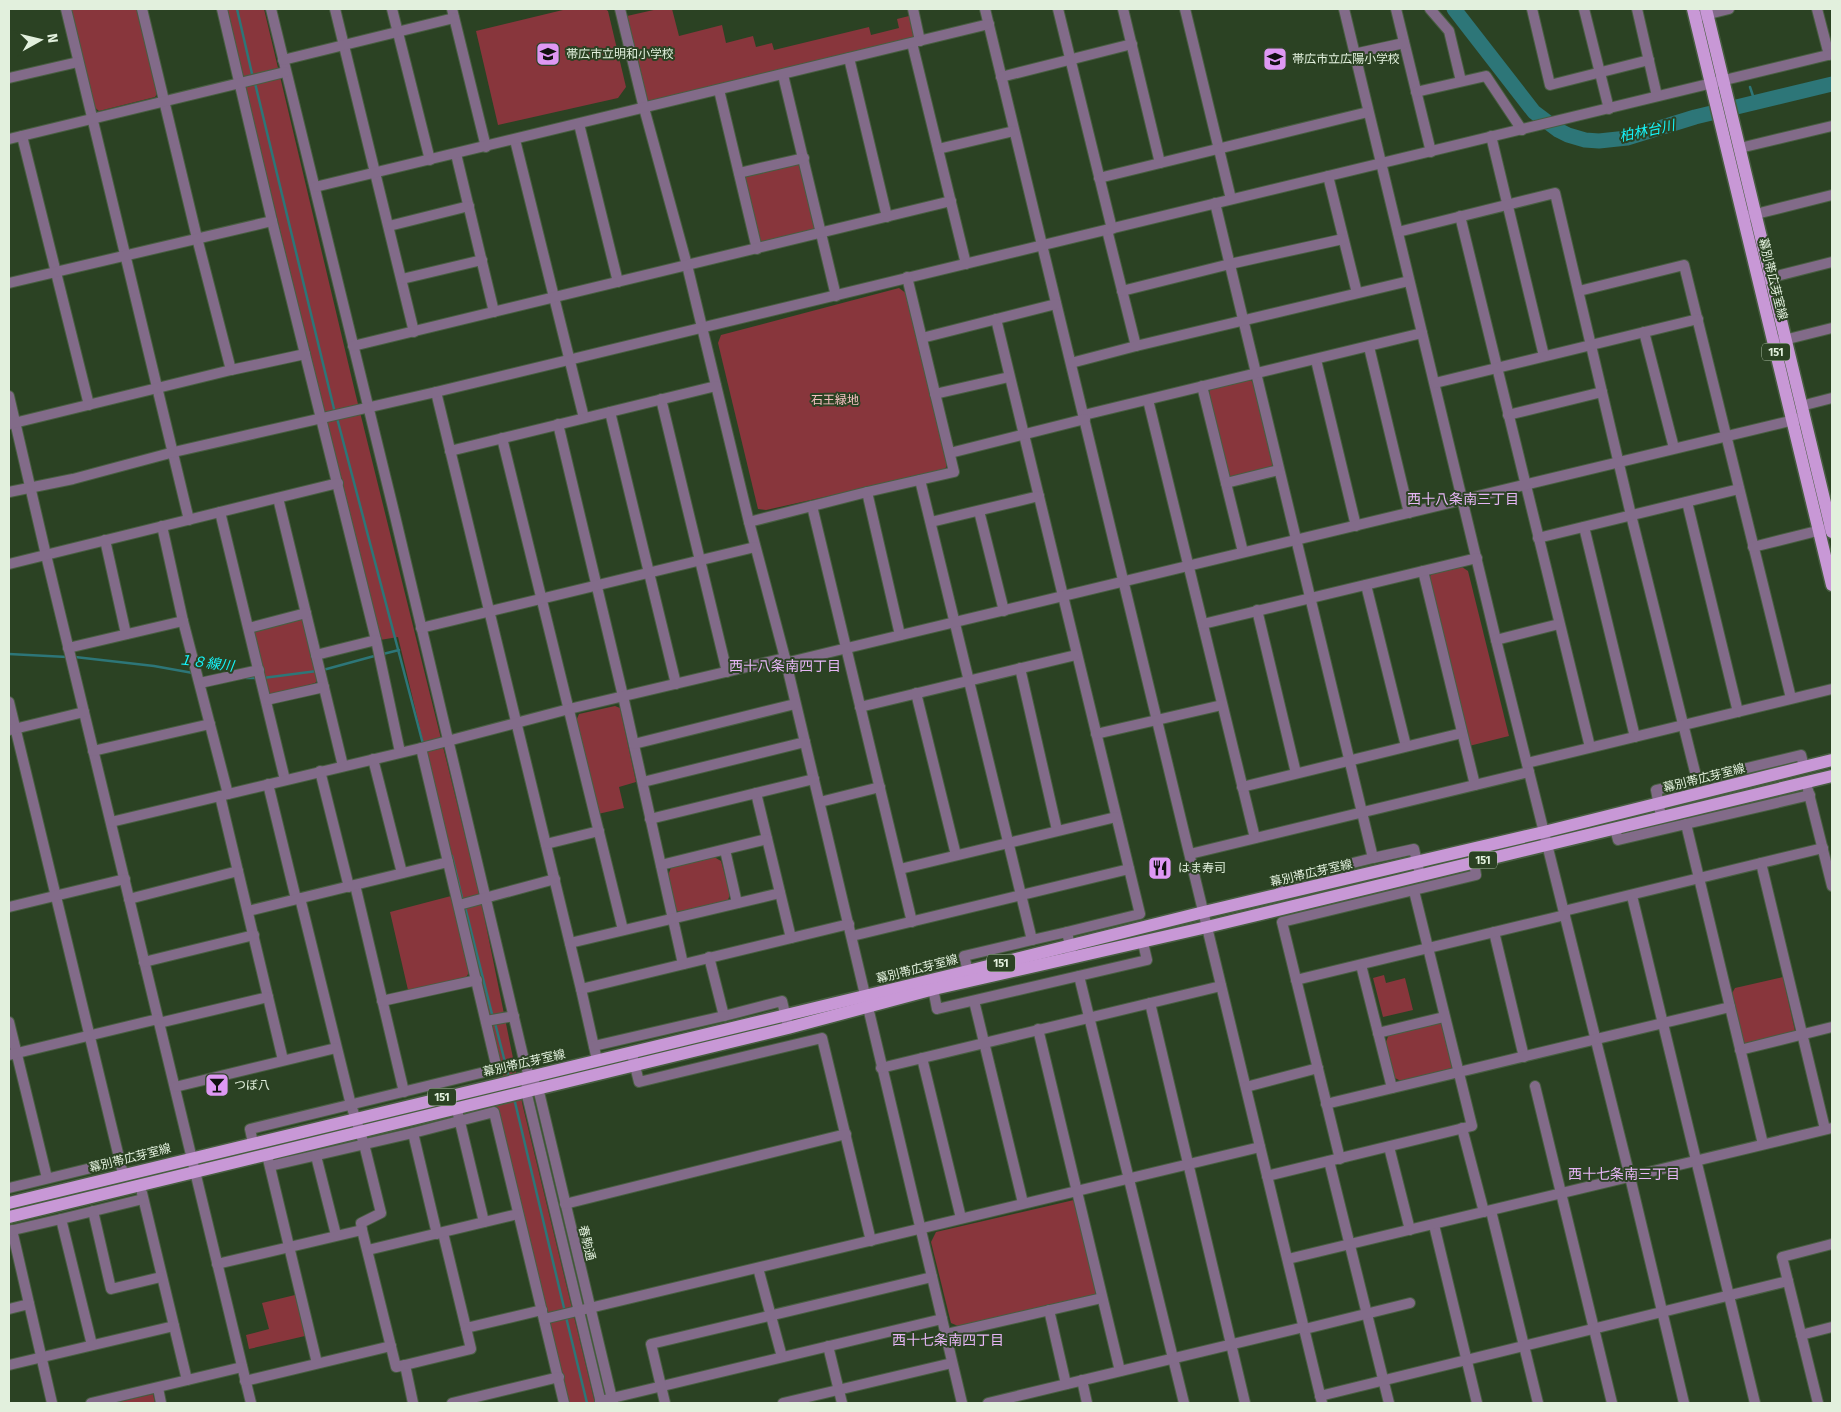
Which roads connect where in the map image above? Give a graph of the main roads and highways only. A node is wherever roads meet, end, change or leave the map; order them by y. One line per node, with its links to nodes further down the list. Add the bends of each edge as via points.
1 (1700, 12): 2 (main road, 幕別帯広芽室線 / 151)
2 (1725, 117): 3 (main road, 幕別帯広芽室線 / 151); 3 (main road, 幕別帯広芽室線 / 151, via 1740,148)
3 (1749, 215): 4 (main road, 幕別帯広芽室線 / 151)
4 (1824, 505): 5 (main road, 幕別帯広芽室線 / 151)
5 (1827, 530): 6 (main road, 幕別帯広芽室線 / 151)
6 (1832, 585)
7 (1832, 760): 9 (main road, 幕別帯広芽室線 / 151, via 1204,912)
8 (1832, 776): 9 (main road, 幕別帯広芽室線 / 151, via 1806,782 1762,800 1662,817 1142,942)
9 (1071, 951): 10 (main road, 幕別帯広芽室線 / 151); 10 (main road, 幕別帯広芽室線 / 151, via 968,970)
10 (932, 984): 11 (main road, 幕別帯広芽室線 / 151)
11 (867, 1001): 12 (main road, 幕別帯広芽室線 / 151, via 785,1015); 12 (main road, 幕別帯広芽室線 / 151, via 788,1028)
12 (633, 1058): 13 (main road, 幕別帯広芽室線 / 151, via 597,1060); 14 (main road, 幕別帯広芽室線 / 151, via 458,1114)
13 (9, 1203)
14 (9, 1217)

